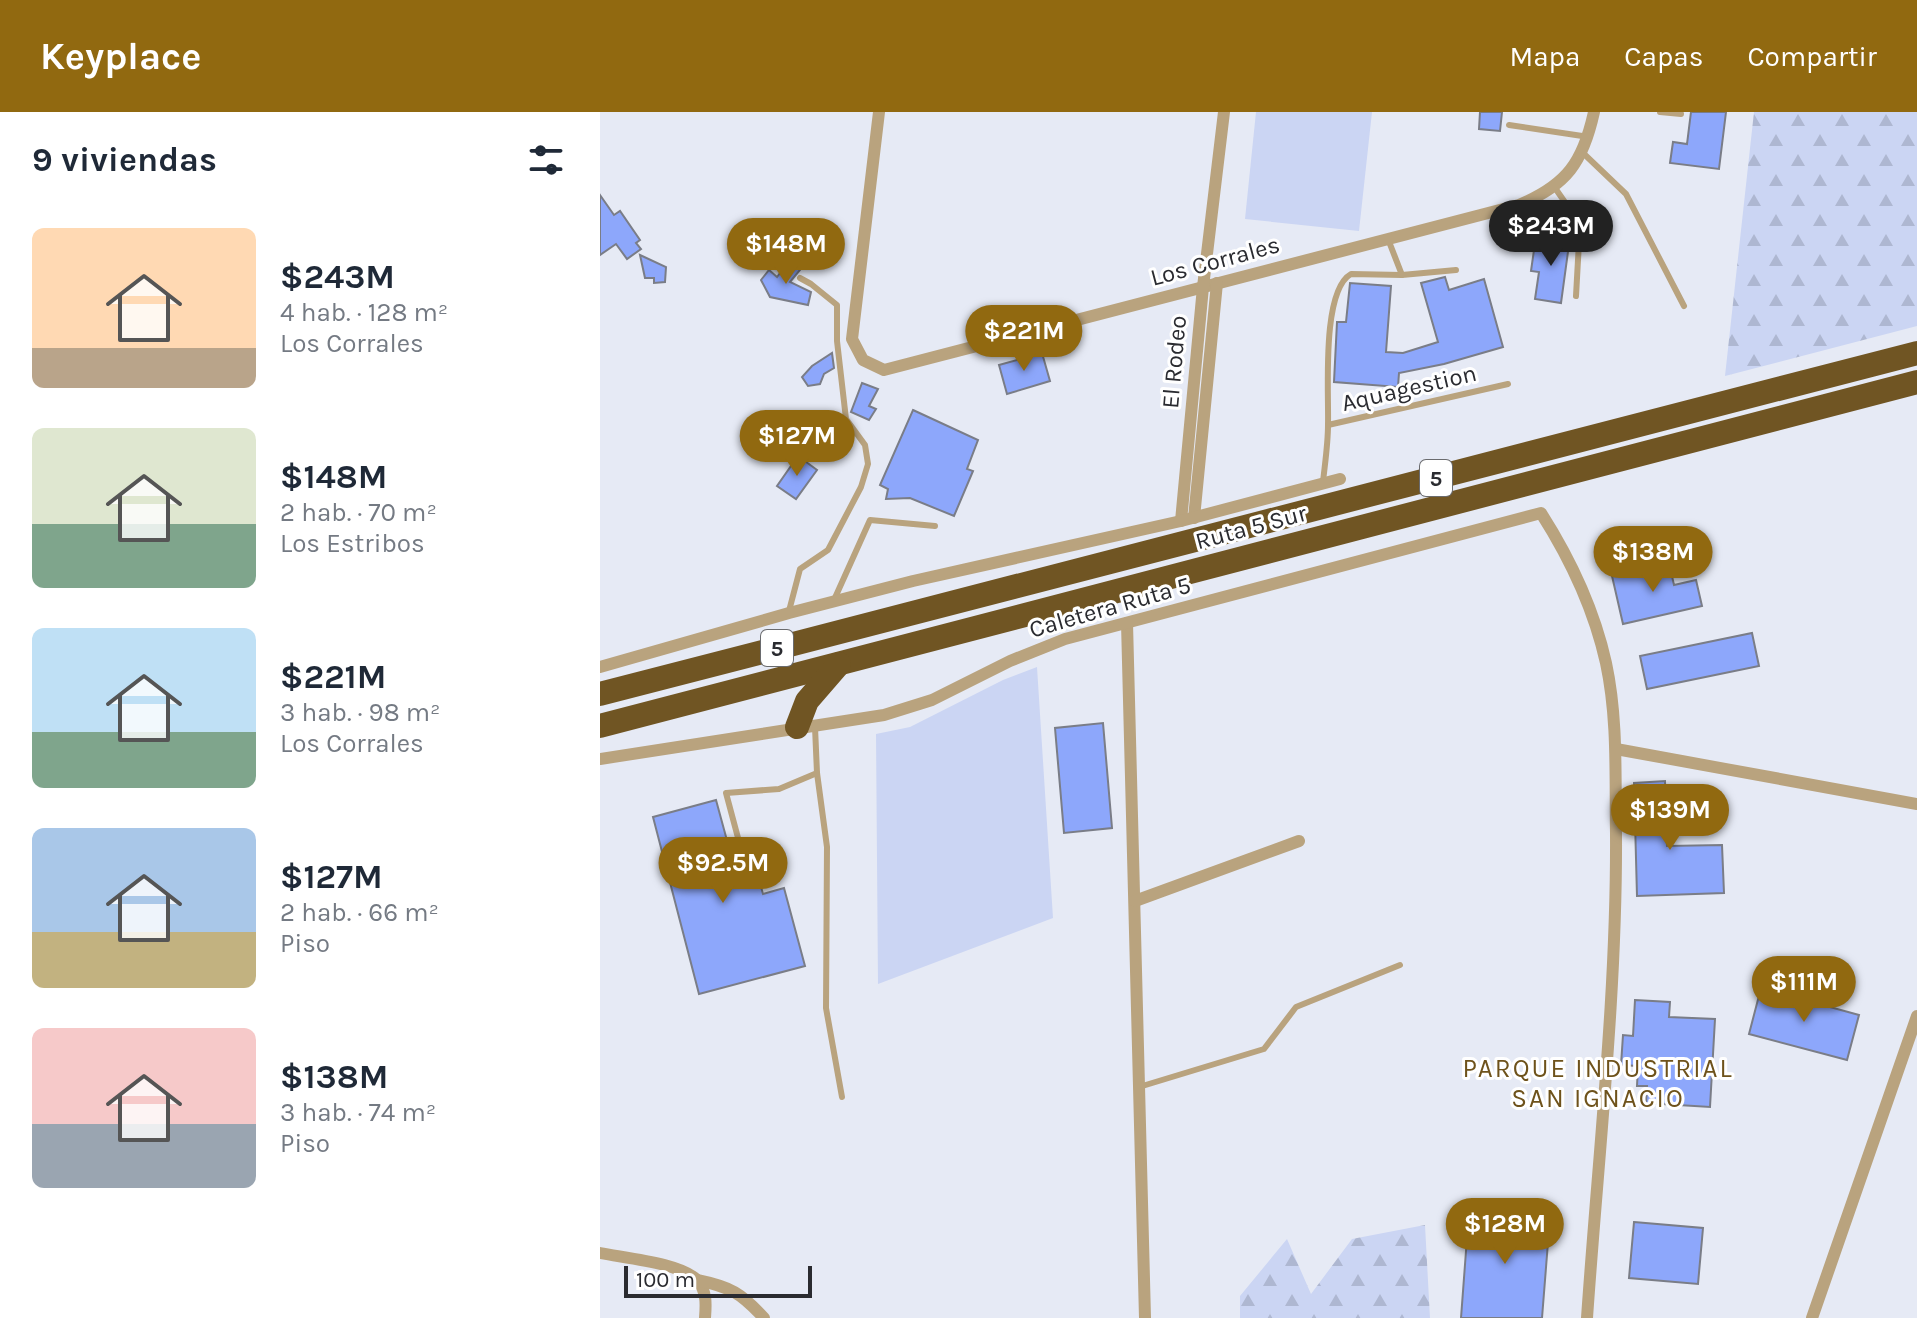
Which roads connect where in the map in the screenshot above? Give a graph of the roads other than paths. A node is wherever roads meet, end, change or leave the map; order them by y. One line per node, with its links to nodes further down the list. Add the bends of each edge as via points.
1 (879, 112): 15 (street, Los Corrales, via 852,339 863,360 884,370)
2 (1224, 112): 15 (street, El Rodeo)
3 (1594, 112): 7 (street)
4 (1660, 112): 5 (lane)
5 (1681, 114)
6 (1509, 125): 7 (lane)
7 (1589, 137): 8 (street)
8 (1583, 153): 9 (street, Los Corrales); 17 (lane, via 1626,194)
9 (1553, 185): 10 (street, Los Corrales, via 1519,205); 16 (lane, via 1580,224)
10 (1388, 239): 12 (lane); 14 (street, Los Corrales)
11 (1456, 270): 12 (lane)
12 (1402, 275): 21 (lane, via 1351,274 1337,290 1326,389)
13 (800, 278): 28 (lane, via 837,305 846,419 865,445 868,464 828,550 800,569)
14 (1217, 283): 15 (street, Los Corrales); 24 (street, El Rodeo)
15 (1203, 287): 25 (street, El Rodeo)
16 (1576, 296)
17 (1684, 306)
18 (1917, 353): 32 (highway, Ruta 5 Sur / 5)
19 (1917, 382): 30 (highway, Ruta 5 Sur / 5)
20 (1508, 384): 21 (lane, Aquagestion)
21 (1328, 425): 23 (lane, Aquagestion)
22 (1340, 479): 23 (street)
23 (1323, 483): 24 (street)
24 (1194, 518): 25 (street)
25 (1181, 521): 27 (street)
26 (935, 526): 27 (lane, via 870,520)
27 (833, 601): 28 (street)
28 (789, 613): 31 (street)
29 (1127, 623): 34 (street, Caletera Ruta 5, via 1037,649 908,708); 35 (street, Caletera Ruta 5, via 1541,513 1568,560 1598,635 1611,691); 41 (street)
30 (839, 664): 33 (highway, Ruta 5 Sur / 5); 34 (highway, via 807,701)
31 (600, 667)
32 (600, 694)
33 (600, 726)
34 (806, 726): 36 (street, Caletera Ruta 5); 37 (lane)
35 (1616, 749): 38 (street); 51 (street, via 1612,962)
36 (600, 759)
37 (817, 773): 40 (lane, via 779,789 726,793); 45 (lane, via 827,847 826,1008)
38 (1917, 804)
39 (1299, 841): 41 (street)
40 (745, 864)
41 (1135, 901): 44 (street)
42 (1400, 965): 44 (lane, via 1296,1007 1264,1049)
43 (1917, 1016): 52 (street)
44 (1139, 1087): 50 (street)
45 (842, 1097)
46 (600, 1253): 47 (street, via 679,1269)
47 (697, 1280): 48 (street, via 706,1296); 49 (street, via 727,1286)
48 (705, 1318)
49 (764, 1318)
50 (1145, 1318)
51 (1587, 1318)
52 (1812, 1318)

